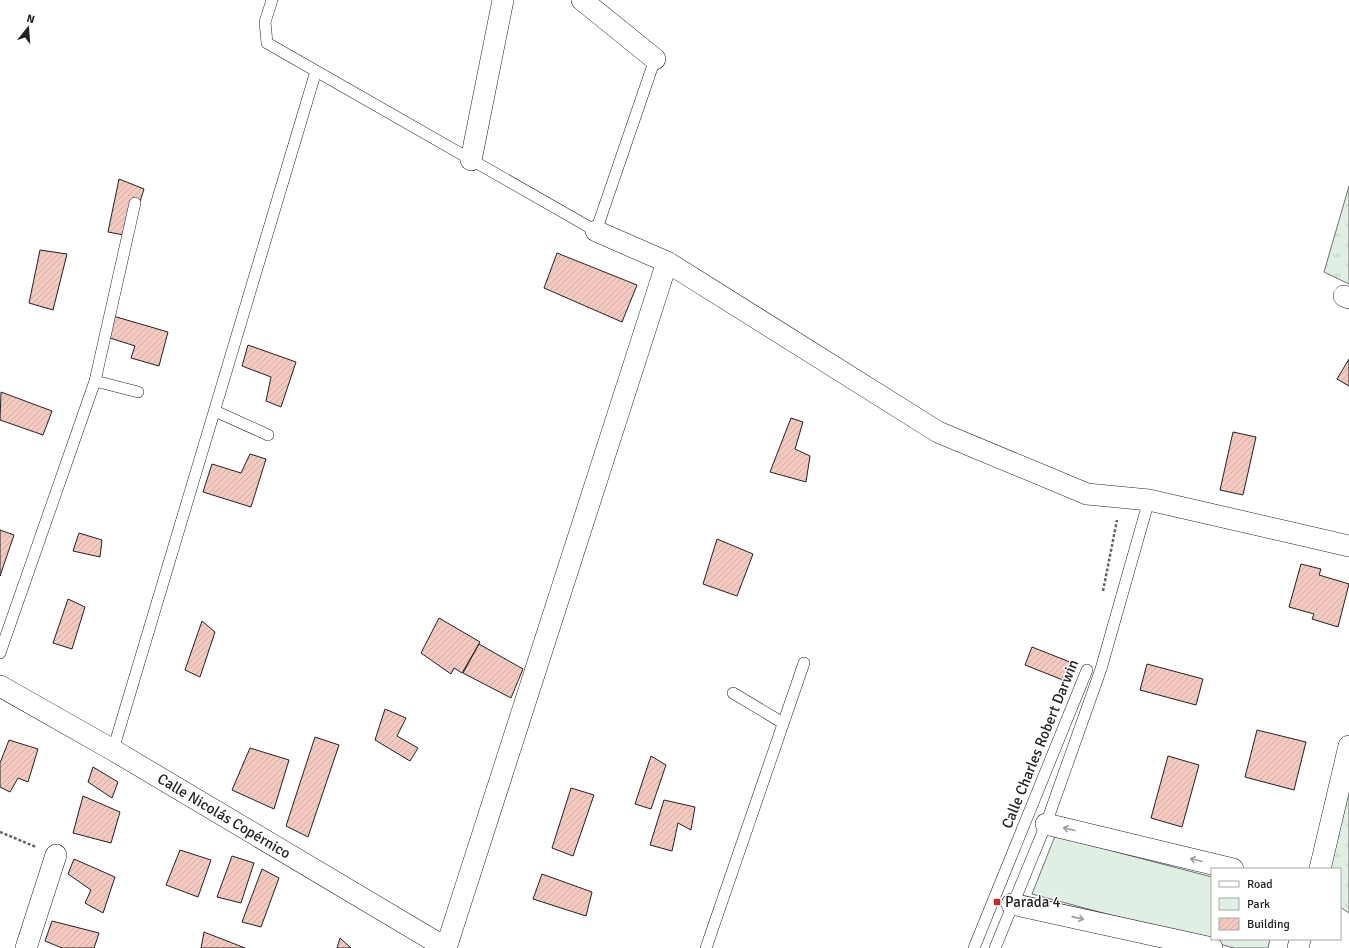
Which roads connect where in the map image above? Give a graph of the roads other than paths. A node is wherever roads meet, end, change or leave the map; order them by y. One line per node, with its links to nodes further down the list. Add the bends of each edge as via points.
1 (272, 0): 5 (lane, via 264,22 267,43)
2 (503, 0): 6 (street)
3 (582, 0): 4 (street)
4 (655, 59): 8 (lane)
5 (316, 71): 6 (lane); 12 (lane)
6 (471, 160): 8 (lane)
7 (135, 203): 10 (lane)
8 (596, 231): 9 (street)
9 (667, 262): 14 (street, via 938,432 1087,494); 30 (street)
10 (95, 381): 11 (lane); 16 (lane)
11 (138, 392)
12 (215, 412): 13 (lane); 23 (lane)
13 (268, 436)
14 (1149, 500): 15 (street); 24 (lane, Calle Charles Robert Darwin, via 1101,669)
15 (1349, 546)
16 (0, 653)
17 (804, 663): 21 (lane)
18 (1087, 670): 32 (lane, Calle Charles Robert Darwin)
19 (0, 686): 23 (street, Calle Nicolás Copérnico)
20 (733, 693): 21 (lane)
21 (784, 723): 31 (lane)
22 (1349, 746): 27 (street)
23 (114, 750): 30 (street, Calle Nicolás Copérnico)
24 (1046, 824): 26 (street, one-way to 24); 28 (lane, Calle Charles Robert Darwin)
25 (56, 855): 29 (street)
26 (1229, 868)
27 (1320, 868)
28 (1012, 904): 33 (lane, Calle Charles Robert Darwin); 34 (street, one-way to 34)
29 (26, 948)
30 (446, 948)
31 (706, 948)
32 (974, 948)
33 (995, 948)
34 (1212, 948)

